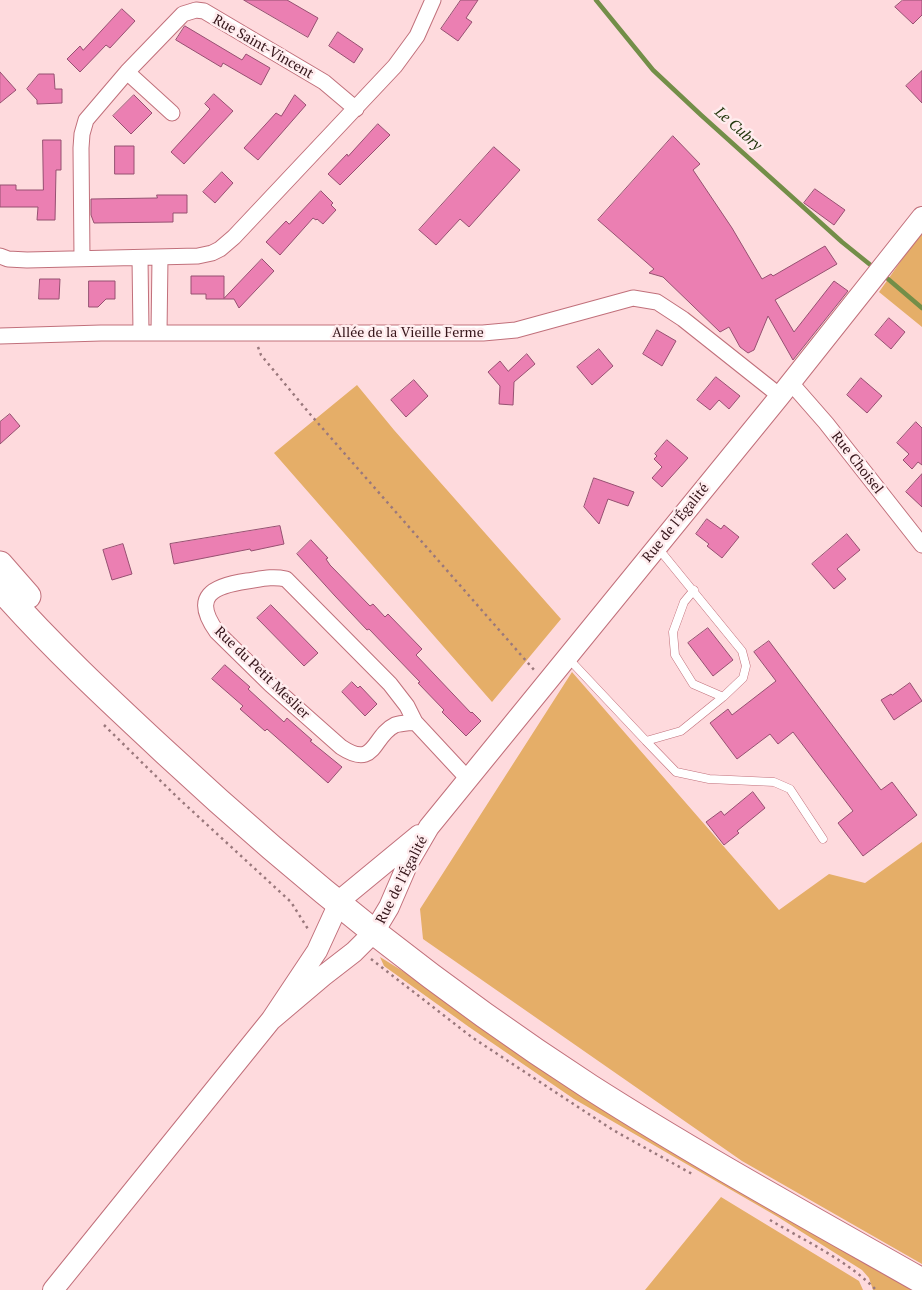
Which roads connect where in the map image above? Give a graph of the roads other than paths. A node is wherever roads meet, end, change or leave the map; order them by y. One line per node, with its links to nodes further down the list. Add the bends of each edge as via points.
1 (433, 0): 3 (street, via 406,52)
2 (127, 72): 3 (street, Rue Saint-Vincent, via 183,14 204,11 324,82); 4 (street); 7 (street, Rue Saint-Vincent, via 90,114 82,134)
3 (356, 109): 9 (street, via 220,248 206,255)
4 (172, 113)
5 (922, 217): 13 (street, Rue de l'Égalité)
6 (0, 256): 7 (street, via 27,260)
7 (82, 258): 8 (street)
8 (140, 258): 9 (street); 11 (street)
9 (160, 258): 10 (street)
10 (160, 333): 11 (street, Allée de la Vieille Ferme); 13 (street, Allée de la Vieille Ferme, via 483,333 516,330 633,298 657,302)
11 (141, 334): 12 (street, Allée de la Vieille Ferme)
12 (0, 336)
13 (785, 390): 14 (street, Rue Choisel, via 826,423); 15 (street, Rue de l'Égalité)
14 (922, 545)
15 (657, 546): 18 (lane); 19 (street, Rue de l'Égalité)
16 (0, 564): 24 (main road)
17 (0, 588): 24 (main road, via 90,682)
18 (694, 590): 20 (lane, via 742,651 746,666 743,678); 20 (lane, via 684,602 673,632 675,655 693,684)
19 (568, 657): 22 (lane); 23 (street, Rue de l'Égalité)
20 (723, 697): 22 (lane, via 680,731)
21 (415, 722): 21 (street, Rue du Petit Meslier, via 390,684 286,579 275,576 229,584 210,593 206,611 217,632 271,685 351,754 366,753 388,730); 23 (street, Rue du Petit Meslier)
22 (646, 740): 26 (lane, via 676,772 709,779 774,782 790,789)
23 (468, 779): 25 (street, Rue de l'Égalité)
24 (202, 786): 27 (main road)
25 (429, 827): 27 (street, Rue de l'Égalité); 28 (street, Rue de l'Égalité)
26 (822, 838)
27 (339, 903): 28 (main road); 29 (street, via 313,958)
28 (374, 932): 29 (street, Rue de l'Égalité); 30 (main road, via 423,971 590,1086 707,1158)
29 (271, 1020): 31 (street)
30 (922, 1281)
31 (53, 1290)

